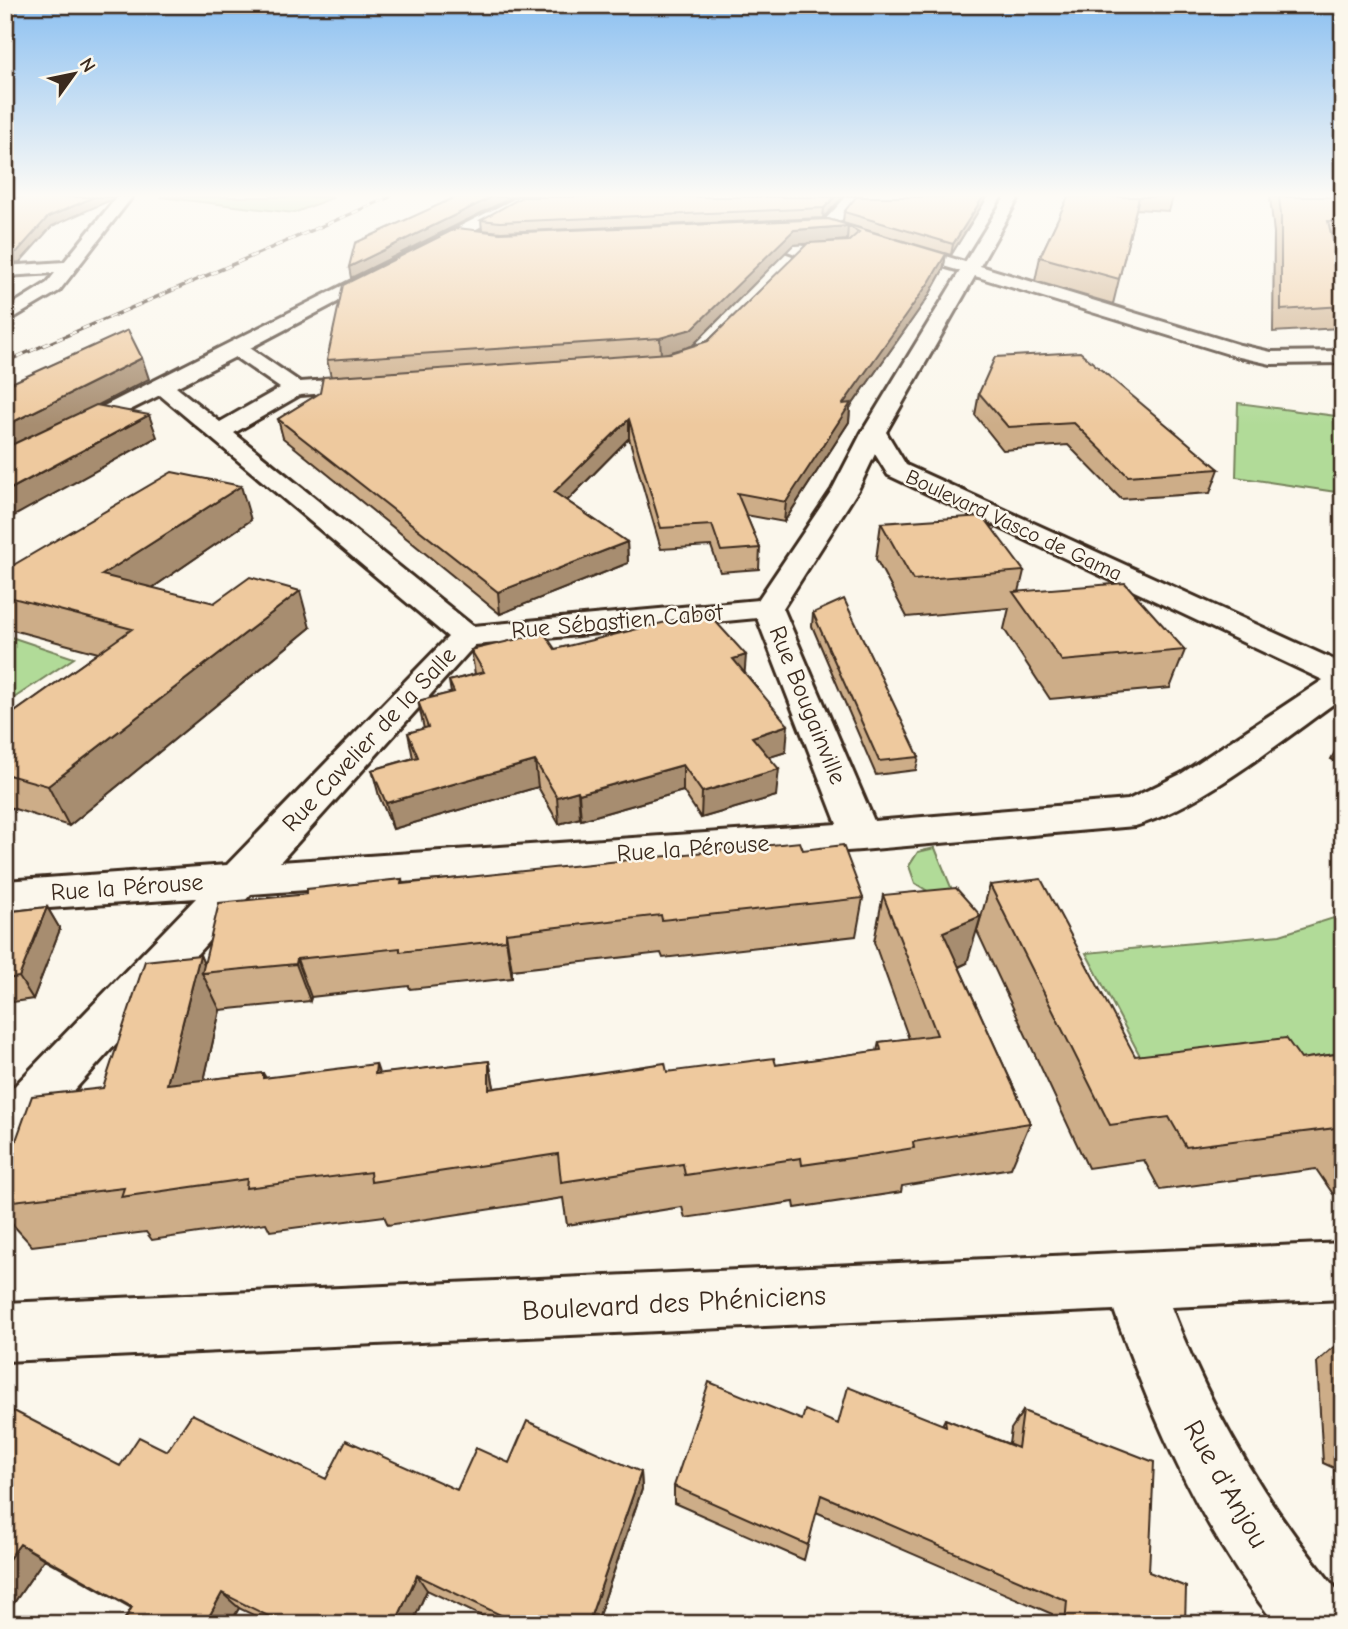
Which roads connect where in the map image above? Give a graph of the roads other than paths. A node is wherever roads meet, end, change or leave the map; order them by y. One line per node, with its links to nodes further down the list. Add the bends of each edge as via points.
1 (66, 273): 5 (street, via 53,287)
2 (382, 273): 6 (street)
3 (969, 273): 12 (street)
4 (984, 273): 7 (street, via 1235,351 1271,358)
5 (5, 317)
6 (236, 348): 9 (street); 10 (street)
7 (1343, 357)
8 (389, 383): 10 (street)
9 (163, 387): 11 (street, Rue Cavelier de la Salle); 13 (street)
10 (295, 388): 11 (street)
11 (219, 431): 15 (street, Rue Cavelier de la Salle)
12 (874, 432): 14 (street, Rue Bougainville, via 845,489); 16 (street, Boulevard Vasco de Gama, via 897,470)
13 (5, 466)
14 (768, 608): 15 (street, Rue Sébastien Cabot); 17 (street, Rue Bougainville)
15 (466, 636): 18 (street, Rue Cavelier de la Salle)
16 (1343, 680): 17 (street, Rue la Pérouse, via 1194,782 1135,813)
17 (862, 836): 18 (street, Rue la Pérouse)
18 (240, 878): 19 (street, Rue la Pérouse); 20 (street, Rue Cavelier de la Salle)
19 (5, 896)
20 (5, 1131)
21 (1343, 1271): 22 (street, Boulevard des Phéniciens)
22 (1142, 1308): 23 (street, Boulevard des Phéniciens); 24 (street, Rue d'Anjou, via 1220,1484 1267,1556)
23 (5, 1332)
24 (1320, 1624)

